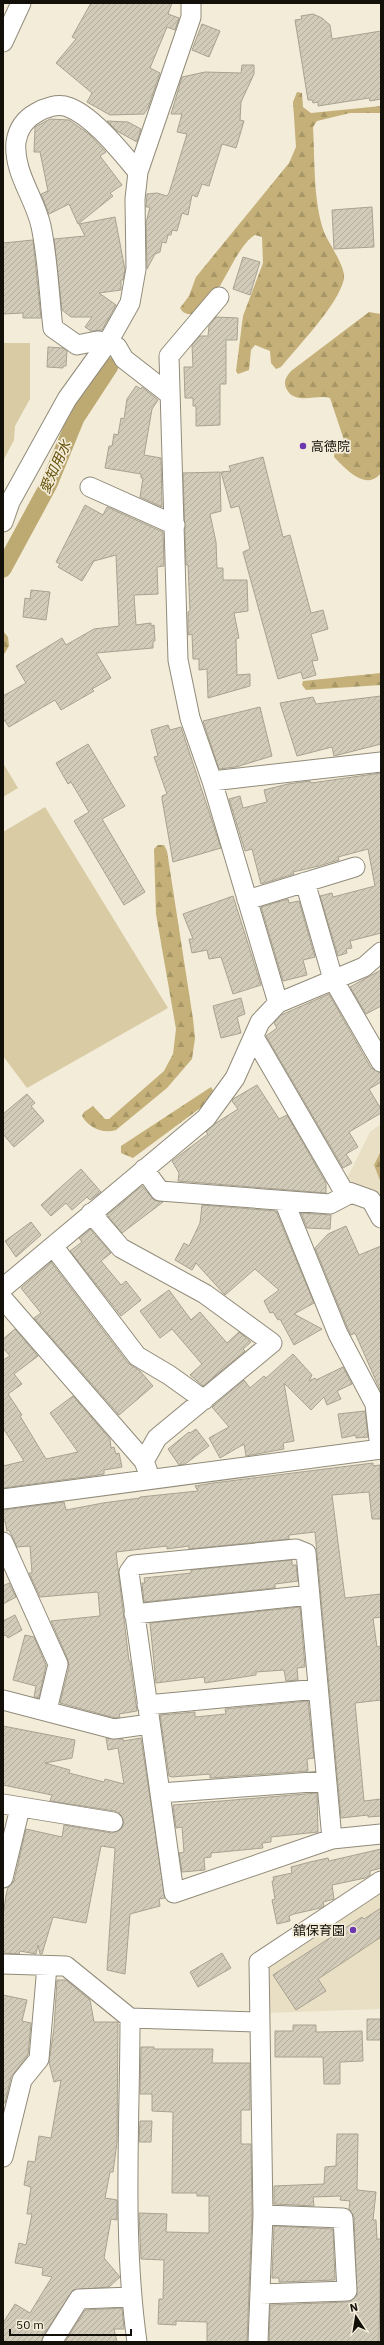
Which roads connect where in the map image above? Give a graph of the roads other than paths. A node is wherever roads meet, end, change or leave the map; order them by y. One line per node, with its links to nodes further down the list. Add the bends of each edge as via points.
1 (21, 3): 3 (street)
2 (191, 3): 5 (street, via 191,17)
3 (3, 42)
4 (10, 162): 5 (street, via 21,128 28,118 47,108 66,106 82,114); 7 (street, via 41,228 53,328 77,345 97,341)
5 (138, 172): 7 (street, via 135,199 136,269 130,303)
6 (219, 297): 8 (street, via 169,356)
7 (108, 342): 8 (street, via 117,347 124,359); 10 (street, via 67,399 10,502)
8 (169, 394): 11 (street)
9 (90, 487): 11 (street)
10 (3, 522)
11 (175, 525): 13 (street, via 174,571 178,660 190,718)
12 (381, 762): 13 (street)
13 (212, 781): 16 (street)
14 (355, 867): 15 (street)
15 (305, 882): 16 (street); 18 (street)
16 (247, 900): 19 (street)
17 (381, 952): 18 (street, via 364,967)
18 (332, 979): 19 (street); 21 (street)
19 (278, 1003): 20 (street, via 260,1022)
20 (254, 1036): 22 (street, via 235,1078 206,1118); 23 (street, via 343,1190)
21 (381, 1062)
22 (144, 1169): 24 (street, via 160,1191); 25 (street)
23 (351, 1192): 24 (street, via 330,1204); 26 (street, via 371,1200)
24 (284, 1201): 31 (street, via 338,1334 375,1404)
25 (91, 1213): 27 (street); 30 (street, via 121,1248 205,1294 272,1343)
26 (381, 1218)
27 (53, 1246): 28 (street); 30 (street, via 137,1356 169,1374)
28 (3, 1288)
29 (3, 1299): 32 (street)
30 (204, 1400): 32 (street, via 157,1438)
31 (380, 1449): 33 (street)
32 (144, 1461): 33 (street)
33 (151, 1479): 34 (street)
34 (3, 1500)
35 (3, 1542): 41 (street, via 58,1664)
36 (310, 1595): 37 (street); 37 (street, via 306,1553 296,1549 134,1565 129,1572); 38 (street)
37 (134, 1614): 40 (street)
38 (318, 1689): 40 (street); 43 (street)
39 (3, 1700): 41 (street)
40 (147, 1705): 42 (street)
41 (47, 1710): 42 (street, via 114,1729)
42 (150, 1724): 44 (street)
43 (326, 1781): 44 (street); 48 (street)
44 (160, 1793): 48 (street, via 174,1893)
45 (12, 1806): 46 (street); 49 (street)
46 (113, 1822)
47 (381, 1834): 48 (street)
48 (332, 1839)
49 (3, 1878)
50 (381, 1882): 54 (street, via 259,1962)
51 (3, 1964): 52 (street)
52 (47, 1966): 53 (street, via 66,1966); 55 (street, via 39,2059 22,2080)
53 (130, 2018): 54 (street); 58 (street)
54 (258, 2022): 56 (street)
55 (3, 2157)
56 (263, 2215): 57 (street); 57 (street, via 344,2218 347,2291)
57 (260, 2294): 61 (street)
58 (130, 2297): 59 (street, via 79,2299); 60 (street)
59 (52, 2342)
60 (137, 2342)
61 (258, 2342)

